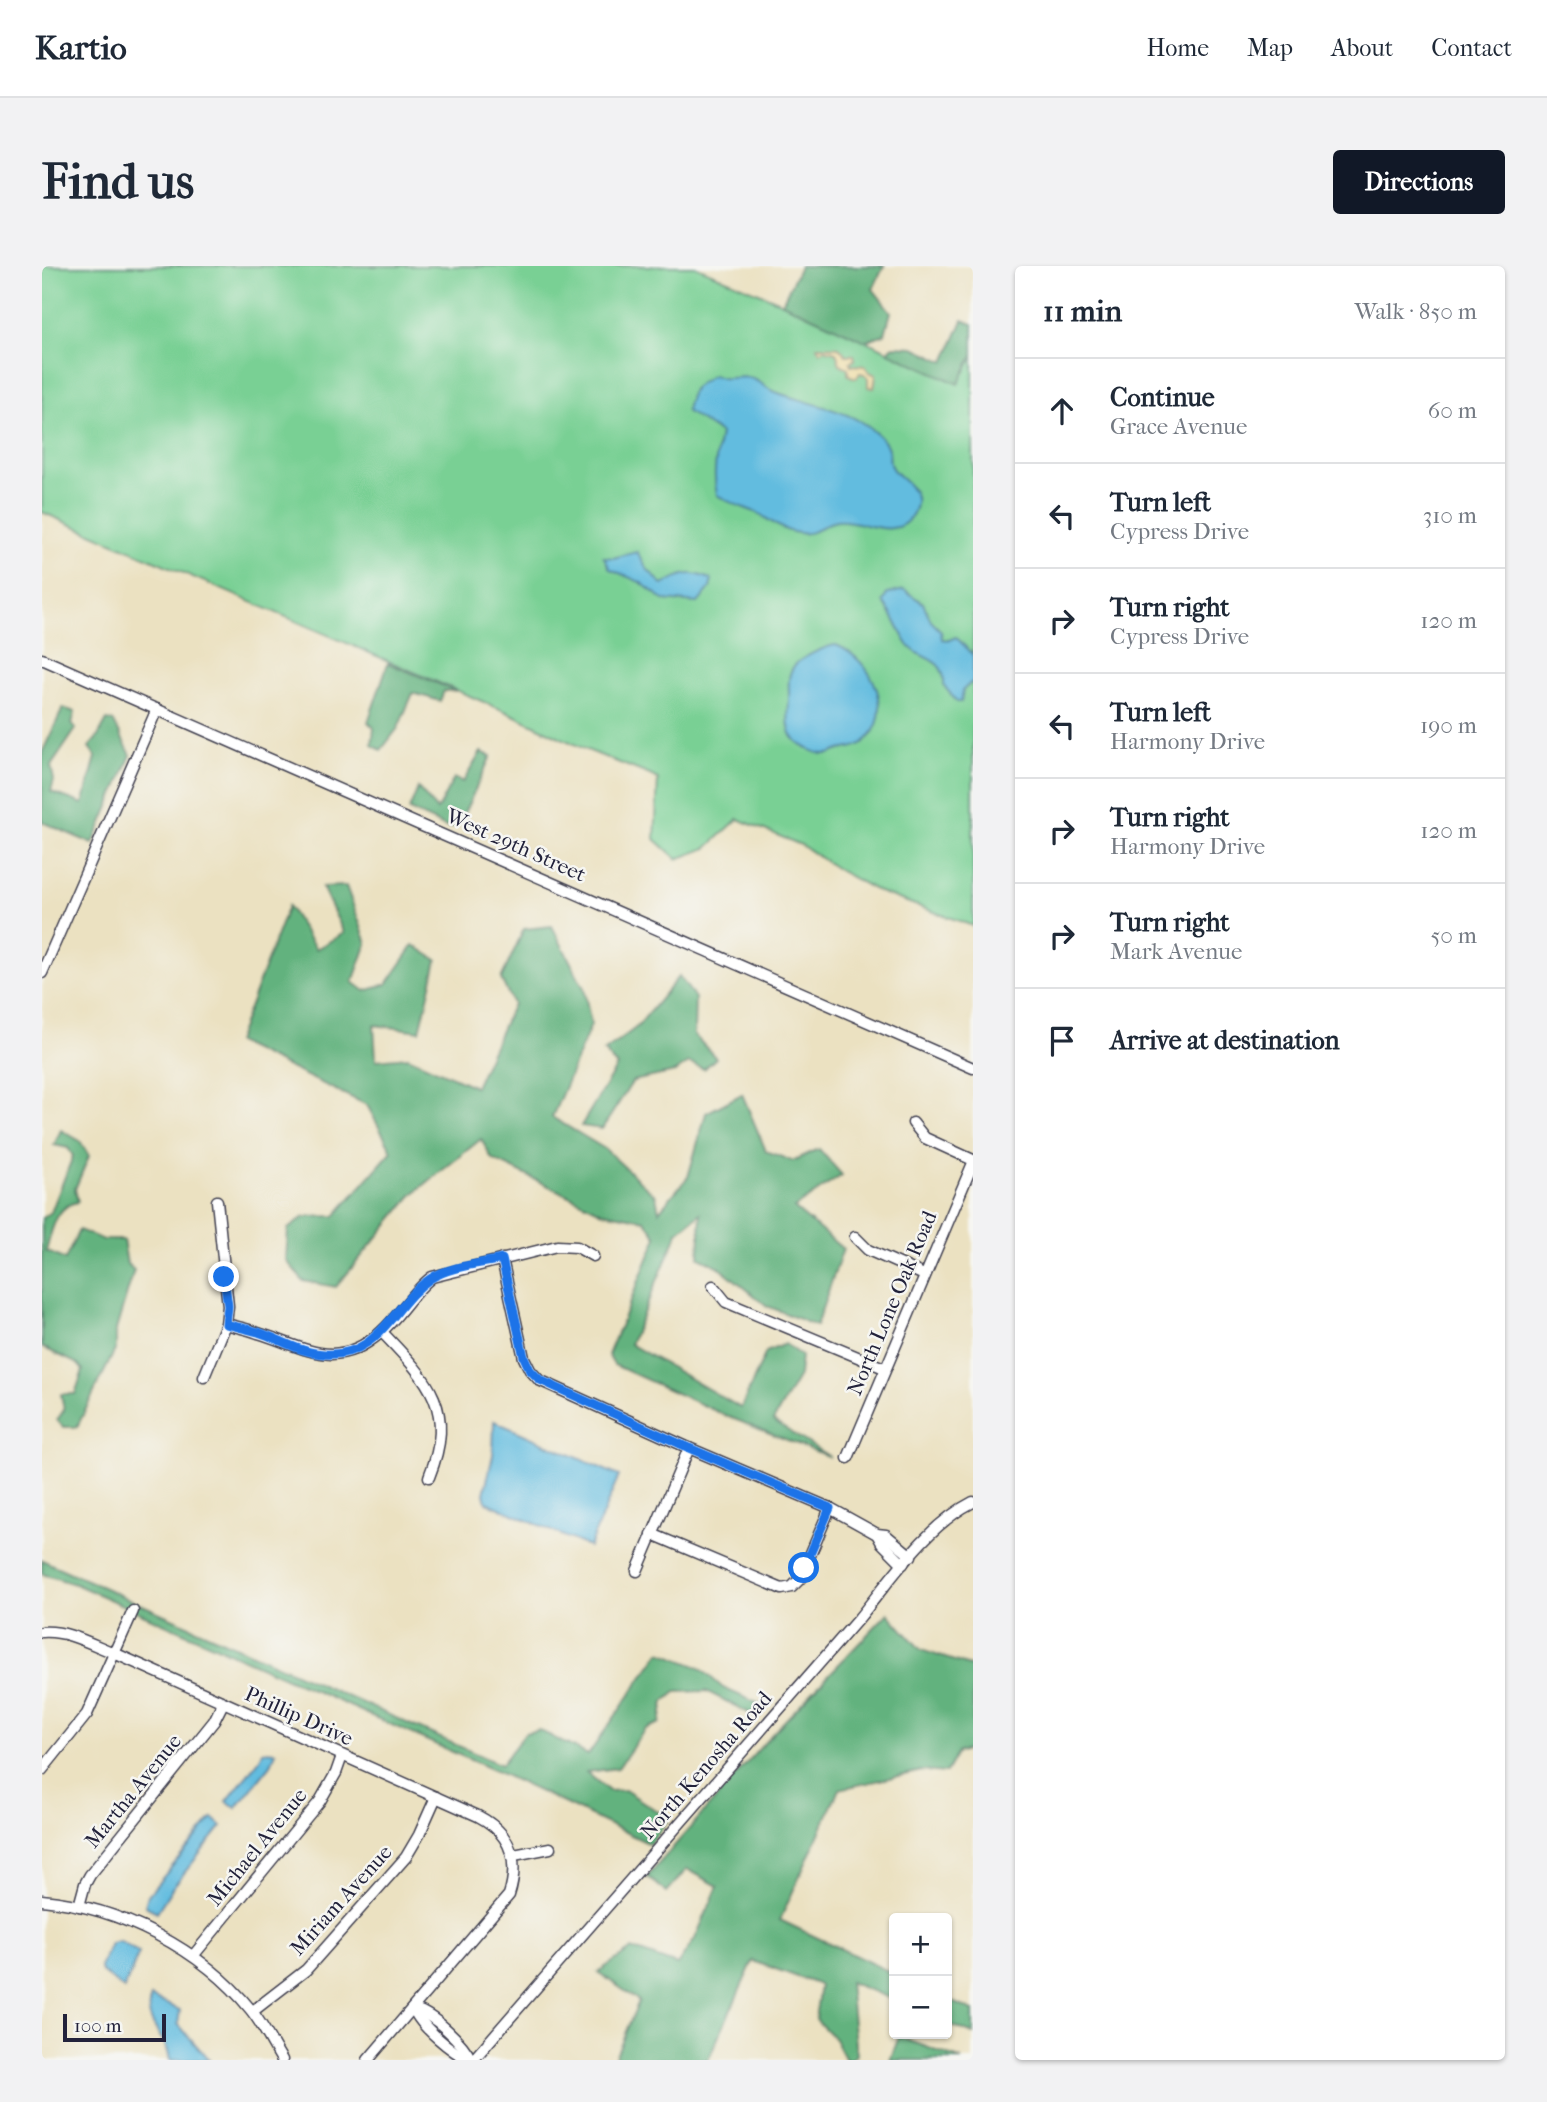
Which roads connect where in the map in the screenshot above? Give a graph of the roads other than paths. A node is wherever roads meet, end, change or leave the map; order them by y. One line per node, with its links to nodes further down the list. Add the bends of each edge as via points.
1 (42, 659): 2 (street, West 29th Street)
2 (157, 709): 3 (street); 4 (street, West 29th Street)
3 (42, 973)
4 (973, 1068)
5 (913, 1123): 6 (street, via 925,1138)
6 (973, 1161): 11 (street, North Lone Oak Road)
7 (217, 1201): 13 (street)
8 (855, 1237): 11 (street, via 868,1250)
9 (593, 1256): 10 (street, via 577,1247 557,1247)
10 (502, 1259): 14 (street, via 432,1277); 17 (street, via 530,1370 540,1380)
11 (923, 1275): 15 (street, North Lone Oak Road)
12 (713, 1286): 15 (street, via 726,1302)
13 (226, 1324): 14 (street, via 324,1354 342,1354); 16 (street)
14 (382, 1332): 19 (street, via 430,1387 440,1435)
15 (884, 1368): 18 (street, North Lone Oak Road)
16 (204, 1377)
17 (689, 1448): 21 (street); 22 (street)
18 (848, 1458)
19 (429, 1477)
20 (973, 1502): 23 (street, North Kenosha Road, via 947,1518)
21 (830, 1508): 22 (street, via 800,1579 782,1589); 23 (street, via 886,1535)
22 (652, 1534): 24 (street)
23 (907, 1560): 41 (street, North Kenosha Road)
24 (637, 1571)
25 (134, 1611): 27 (street)
26 (42, 1632): 27 (street, Phillip Drive, via 54,1631)
27 (114, 1653): 28 (street, Phillip Drive); 30 (street, via 87,1714)
28 (223, 1703): 29 (street, Phillip Drive); 35 (street, Martha Avenue, via 214,1721 90,1875)
29 (342, 1756): 31 (street, Phillip Drive); 36 (street, Michael Avenue, via 320,1801)
30 (42, 1770)
31 (436, 1797): 33 (street, Phillip Drive, via 491,1822); 38 (street, Miriam Avenue, via 406,1857 306,1970)
32 (550, 1848): 33 (street)
33 (513, 1855): 37 (street, via 509,1895)
34 (42, 1900): 35 (street)
35 (79, 1906): 36 (street, via 132,1924)
36 (192, 1956): 38 (street)
37 (414, 2009): 40 (street); 41 (street, via 417,2018 458,2055)
38 (253, 2011): 39 (street)
39 (282, 2060)
40 (368, 2060)
41 (471, 2060)

